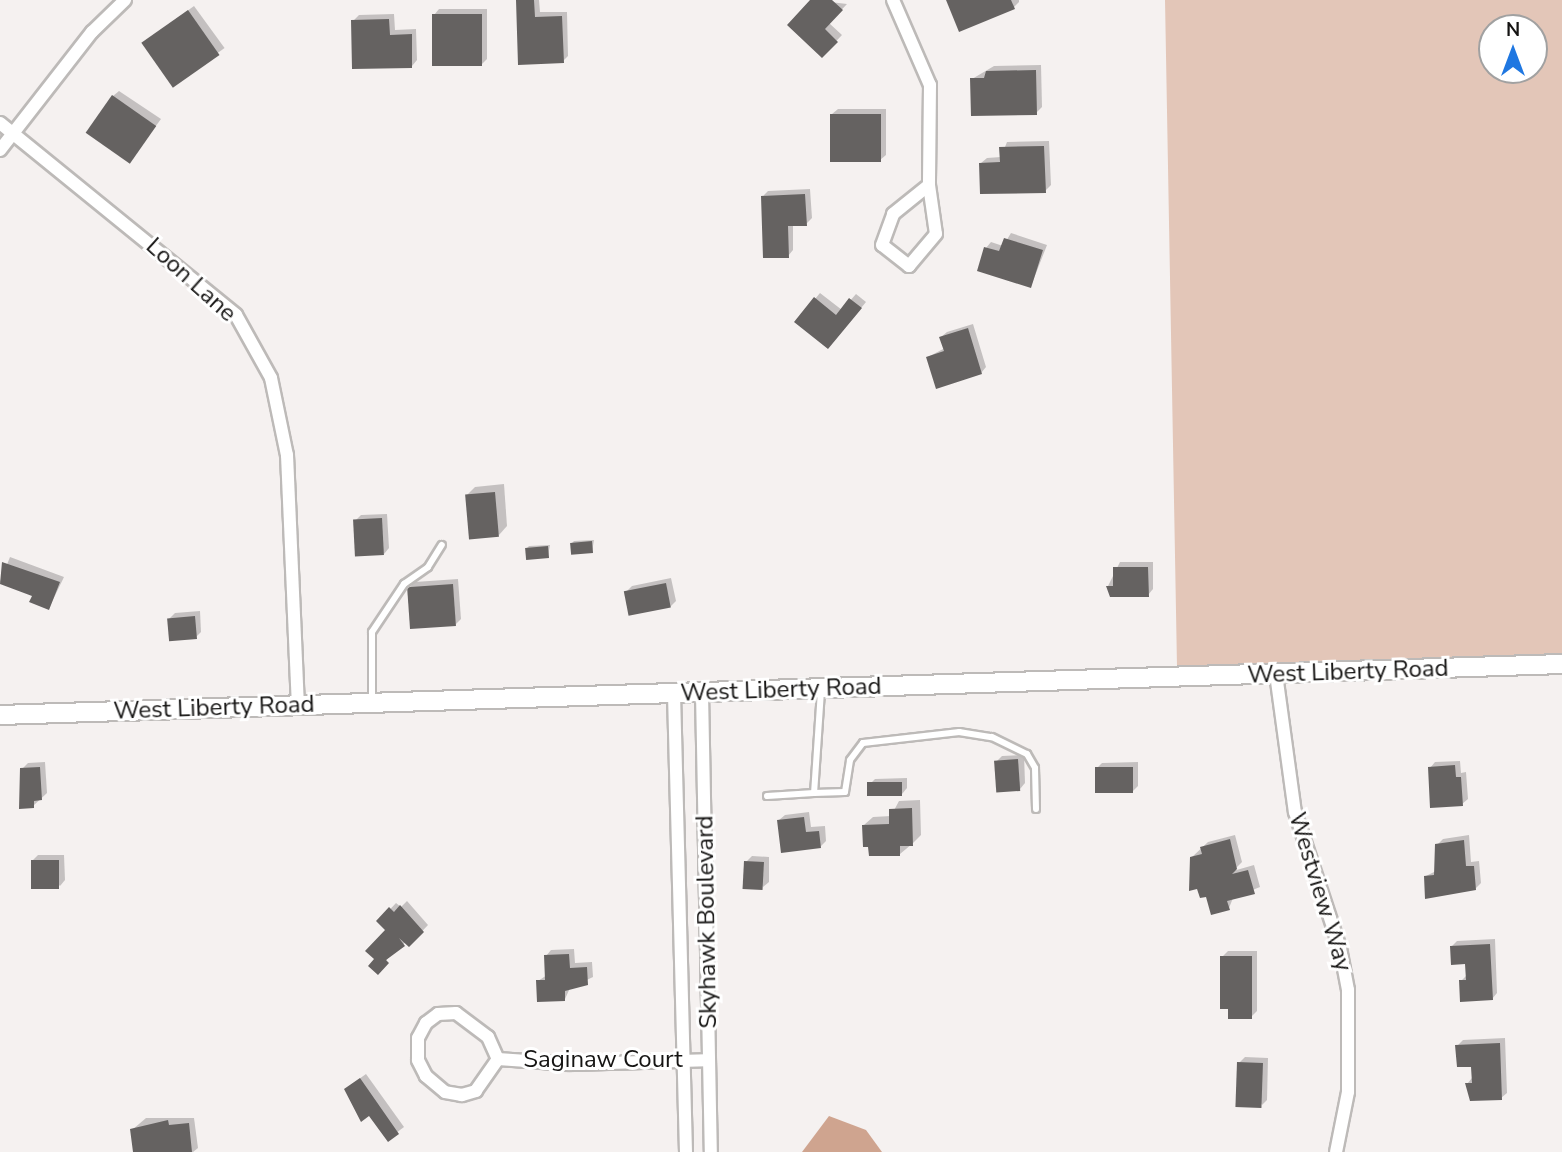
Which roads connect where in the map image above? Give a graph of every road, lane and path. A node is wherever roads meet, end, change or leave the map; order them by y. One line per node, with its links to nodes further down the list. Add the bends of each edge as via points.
1 (124, 0): 4 (street, via 92,32)
2 (893, 0): 6 (street, via 930,85)
3 (0, 123): 4 (street, Loon Lane)
4 (14, 134): 5 (street); 14 (street, Loon Lane, via 236,315 271,378 287,455)
5 (0, 150)
6 (929, 185): 6 (street, via 892,214 882,245 909,266 936,234)
7 (442, 545): 13 (lane, via 428,567 404,584 372,632)
8 (1562, 664): 9 (main road, West Liberty Road)
9 (1276, 674): 10 (main road, West Liberty Road); 24 (street, Westview Way, via 1295,812 1340,947 1348,990 1348,1092)
10 (821, 689): 11 (main road, West Liberty Road); 16 (lane)
11 (702, 693): 12 (main road, West Liberty Road); 21 (street, Skyhawk Boulevard)
12 (674, 694): 13 (main road, West Liberty Road); 20 (street, Skyhawk Boulevard)
13 (372, 702): 14 (main road, West Liberty Road)
14 (298, 705): 15 (main road, West Liberty Road)
15 (0, 715)
16 (814, 793): 17 (lane); 18 (lane, via 845,792 850,760 863,743 959,732 992,737 1027,754 1035,768)
17 (767, 796)
18 (1036, 809)
19 (498, 1059): 19 (street, via 488,1037 456,1013 438,1014 418,1038 418,1060 426,1076 445,1092 462,1095 476,1091); 20 (street, Saginaw Court, via 570,1064)
20 (683, 1059): 21 (street, Saginaw Court); 22 (street, Skyhawk Boulevard)
21 (709, 1060): 23 (street, Skyhawk Boulevard)
22 (686, 1152)
23 (711, 1152)
24 (1336, 1152)

